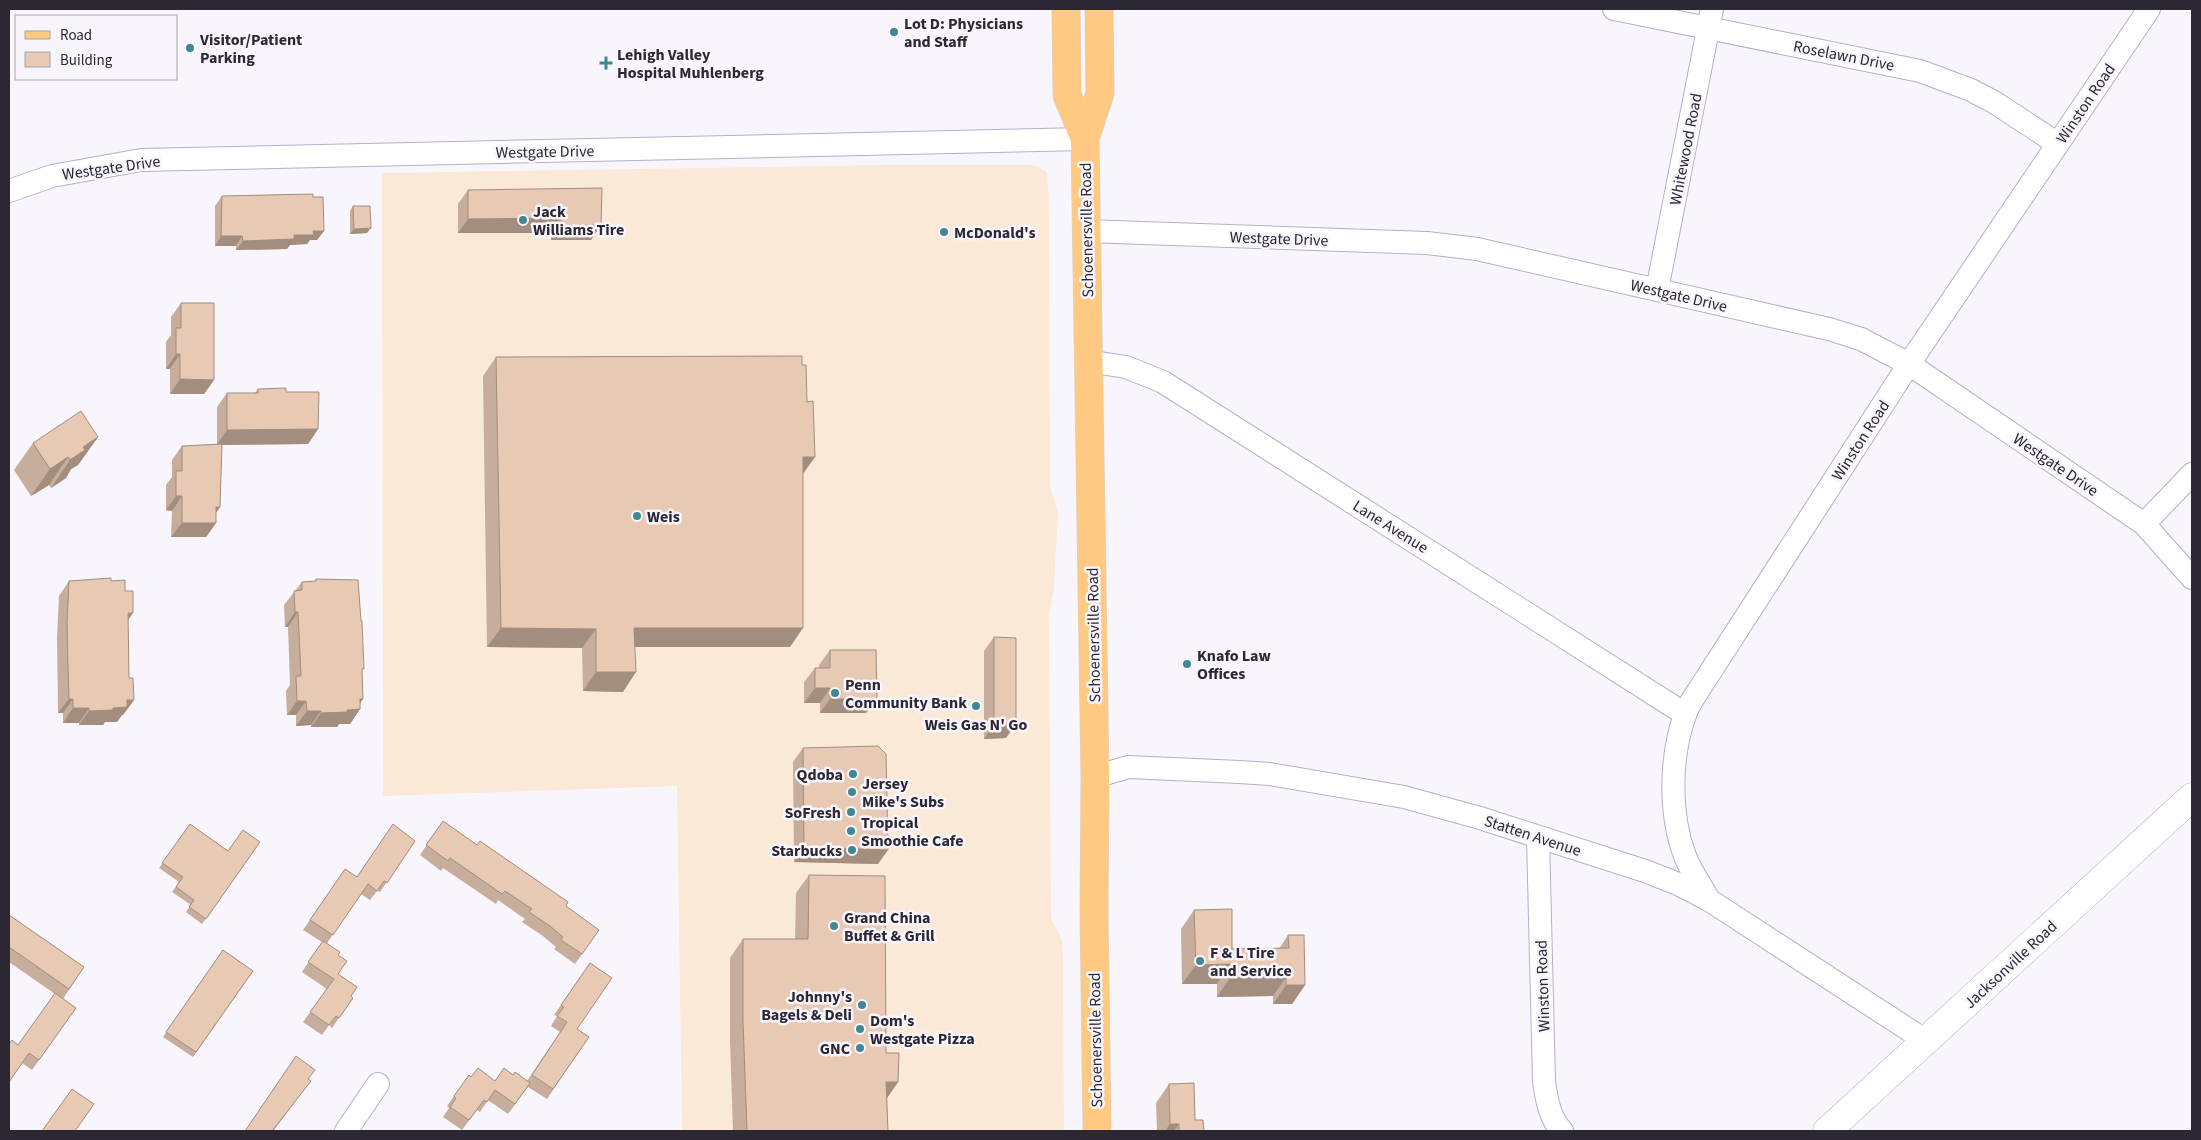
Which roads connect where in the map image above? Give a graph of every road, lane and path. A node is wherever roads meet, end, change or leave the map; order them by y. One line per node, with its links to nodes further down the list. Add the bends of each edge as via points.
1 (1066, 9): 6 (main road, Schoenersville Road, via 1067,95)
2 (1100, 9): 6 (main road, Schoenersville Road, via 1100,93)
3 (1614, 9): 5 (street, Roselawn Drive)
4 (2149, 9): 7 (street, Winston Road)
5 (1710, 18): 7 (street, Roselawn Drive, via 1944,78 1994,102); 10 (street, Whitewood Road)
6 (1085, 139): 8 (street, Westgate Drive, via 141,160 52,176); 9 (main road, Schoenersville Road)
7 (2058, 144): 12 (street, Winston Road)
8 (9, 191)
9 (1086, 231): 10 (street, Westgate Drive, via 1427,243 1478,249); 11 (main road, Schoenersville Road)
10 (1657, 290): 12 (street, Westgate Drive, via 1830,329 1861,339)
11 (1087, 360): 16 (street, Lane Avenue, via 1126,367 1163,382); 17 (main road, Schoenersville Road)
12 (1908, 364): 14 (street, Westgate Drive); 16 (street, Winston Road)
13 (2192, 474): 14 (street)
14 (2144, 524): 15 (street, Westgate Drive)
15 (2192, 578)
16 (1685, 714): 20 (street, Winston Road, via 1677,746 1674,779 1676,823 1684,855)
17 (1095, 777): 19 (street, Statten Avenue, via 1128,767 1270,774 1404,797); 24 (main road, Schoenersville Road)
18 (2192, 797): 21 (street, Jacksonville Road)
19 (1538, 837): 20 (street, Statten Avenue, via 1678,884); 25 (street, Winston Road, via 1544,1082 1547,1106)
20 (1709, 900): 21 (street, Statten Avenue)
21 (1926, 1041): 26 (street, Jacksonville Road)
22 (378, 1084): 23 (street)
23 (346, 1131)
24 (1097, 1131)
25 (1562, 1131)
26 (1828, 1131)

